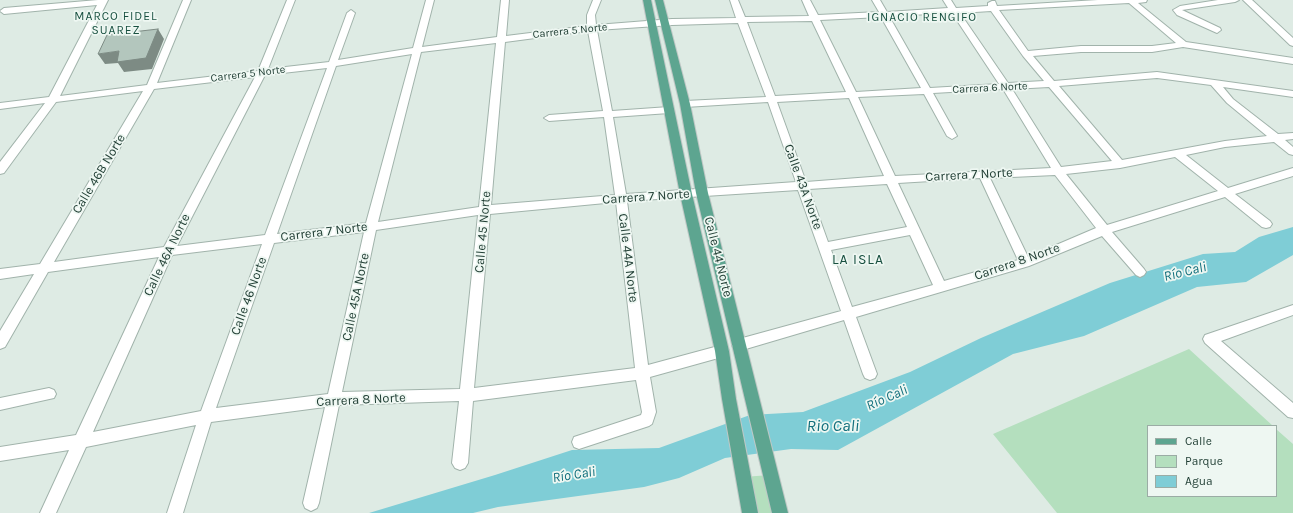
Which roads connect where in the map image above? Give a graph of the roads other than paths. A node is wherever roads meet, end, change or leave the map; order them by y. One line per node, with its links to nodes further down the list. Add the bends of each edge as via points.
1 (10, 0): 22 (street)
2 (186, 0): 37 (street, Calle 46B Norte)
3 (291, 0): 36 (street, Calle 46A Norte)
4 (430, 0): 32 (street, Calle 45A Norte)
5 (505, 0): 29 (street, Calle 45 Norte)
6 (597, 0): 27 (street, Calle 44A Norte, via 591,15)
7 (647, 0): 26 (main road, Calle 44 Norte)
8 (659, 0): 25 (main road, Calle 44 Norte)
9 (734, 0): 24 (street, Calle 43A Norte)
10 (806, 0): 23 (street)
11 (1019, 0): 18 (street, Carrera 5 Norte)
12 (1143, 0): 17 (street, Carrera 5 Norte)
13 (1235, 0): 28 (street, via 1177,10 1180,14)
14 (1246, 0): 30 (street)
15 (103, 1): 22 (street); 43 (street)
16 (1118, 1): 17 (street, Carrera 5 Norte); 18 (street, Carrera 5 Norte)
17 (1131, 1): 31 (street)
18 (992, 3): 19 (street, Carrera 5 Norte); 33 (street)
19 (950, 5): 20 (street, Carrera 5 Norte); 40 (street)
20 (881, 7): 23 (street, Carrera 5 Norte); 41 (street)
21 (351, 13): 34 (street, Calle 46 Norte)
22 (2, 14)
23 (814, 14): 24 (street, Carrera 5 Norte); 44 (street)
24 (740, 17): 25 (street, Carrera 5 Norte); 46 (street, Calle 43A Norte)
25 (664, 20): 26 (street, Carrera 5 Norte); 47 (main road, Calle 44 Norte)
26 (650, 21): 27 (street, Carrera 5 Norte); 49 (main road, Calle 44 Norte)
27 (592, 25): 29 (street, Carrera 5 Norte); 50 (street, Calle 44A Norte)
28 (1217, 30)
29 (501, 36): 32 (street, Carrera 5 Norte); 68 (street, Calle 45 Norte)
30 (1293, 43)
31 (1183, 44): 33 (street, via 1152,49); 35 (street)
32 (418, 47): 34 (street, Carrera 5 Norte); 70 (street, Calle 45A Norte)
33 (1026, 54): 39 (street)
34 (334, 61): 36 (street, Carrera 5 Norte); 73 (street, Calle 46 Norte)
35 (1293, 61)
36 (263, 69): 37 (street, Carrera 5 Norte); 75 (street, Calle 46A Norte)
37 (152, 83): 43 (street, Carrera 5 Norte); 77 (street, Calle 46B Norte)
38 (1214, 83): 39 (street, Carrera 6 Norte, via 1157,75); 42 (street, Carrera 6 Norte); 54 (street, via 1230,101)
39 (1050, 84): 40 (street, Carrera 6 Norte); 57 (street)
40 (1006, 87): 41 (street, Carrera 6 Norte); 59 (street)
41 (927, 91): 44 (street, Carrera 6 Norte); 52 (street)
42 (1293, 94)
43 (55, 95): 45 (street, Carrera 5 Norte); 48 (street, Carrera 5 Norte); 58 (street)
44 (853, 96): 46 (street, Carrera 6 Norte); 62 (street)
45 (0, 98)
46 (772, 101): 47 (street, Carrera 6 Norte); 63 (street, Calle 43A Norte)
47 (685, 104): 64 (main road, Calle 44 Norte)
48 (0, 106)
49 (669, 110): 50 (street); 66 (main road, Calle 44 Norte)
50 (608, 114): 51 (street); 67 (street, Calle 44A Norte)
51 (549, 118)
52 (952, 136)
53 (1293, 136): 54 (street, Carrera 7 Norte)
54 (1277, 139): 55 (street); 56 (street, Carrera 7 Norte, via 1225,144)
55 (1293, 152)
56 (1178, 154): 57 (street, Carrera 7 Norte); 65 (street)
57 (1120, 164): 59 (street, Carrera 7 Norte)
58 (0, 170)
59 (1058, 171): 61 (street, Carrera 7 Norte); 72 (street)
60 (1293, 172): 65 (street, Carrera 8 Norte)
61 (983, 174): 62 (street, Carrera 7 Norte); 76 (street)
62 (891, 180): 63 (street, Carrera 7 Norte); 71 (street)
63 (802, 186): 64 (street, Carrera 7 Norte); 74 (street, Calle 43A Norte)
64 (702, 193): 66 (street, Carrera 7 Norte); 84 (main road, Calle 44 Norte)
65 (1228, 193): 69 (street); 72 (street, Carrera 8 Norte)
66 (686, 194): 67 (street, Carrera 7 Norte); 85 (main road, Calle 44 Norte)
67 (621, 198): 68 (street, Carrera 7 Norte); 86 (street, Calle 44A Norte)
68 (485, 210): 70 (street, Carrera 7 Norte); 89 (street, Calle 45 Norte)
69 (1266, 224)
70 (371, 226): 73 (street, Carrera 7 Norte); 90 (street, Calle 45A Norte)
71 (914, 230): 74 (street); 80 (street)
72 (1104, 230): 76 (street, Carrera 8 Norte); 78 (street)
73 (270, 239): 75 (street, Carrera 7 Norte); 93 (street, Calle 46 Norte)
74 (824, 247): 82 (street, Calle 43A Norte)
75 (168, 251): 77 (street, Carrera 7 Norte); 94 (street, Calle 46A Norte)
76 (1025, 263): 80 (street, Carrera 8 Norte)
77 (44, 268): 79 (street, Carrera 7 Norte); 83 (street, Calle 46B Norte)
78 (1140, 272)
79 (0, 274)
80 (940, 287): 82 (street, Carrera 8 Norte)
81 (1293, 310): 92 (street, via 1210,339)
82 (848, 314): 84 (street, Carrera 8 Norte); 87 (street, Calle 43A Norte)
83 (0, 344)
84 (739, 345): 102 (main road, Calle 44 Norte)
85 (722, 351): 86 (street, Carrera 8 Norte); 101 (main road, Calle 44 Norte)
86 (642, 373): 89 (street, Carrera 8 Norte); 95 (street, Calle 44A Norte, via 649,412 647,419)
87 (870, 374)
88 (49, 394): 91 (street)
89 (468, 395): 90 (street, Carrera 8 Norte); 97 (street, Calle 45 Norte)
90 (334, 399): 93 (street, Carrera 8 Norte); 98 (street, Calle 45A Norte)
91 (0, 404)
92 (1293, 412)
93 (206, 416): 94 (street, Carrera 8 Norte); 100 (street, Calle 46 Norte)
94 (81, 441): 96 (street, Carrera 8 Norte); 99 (street, Calle 46A Norte)
95 (578, 442)
96 (0, 454)
97 (460, 463)
98 (311, 503)
99 (48, 513)
100 (175, 513)
101 (750, 513)
102 (780, 513)

